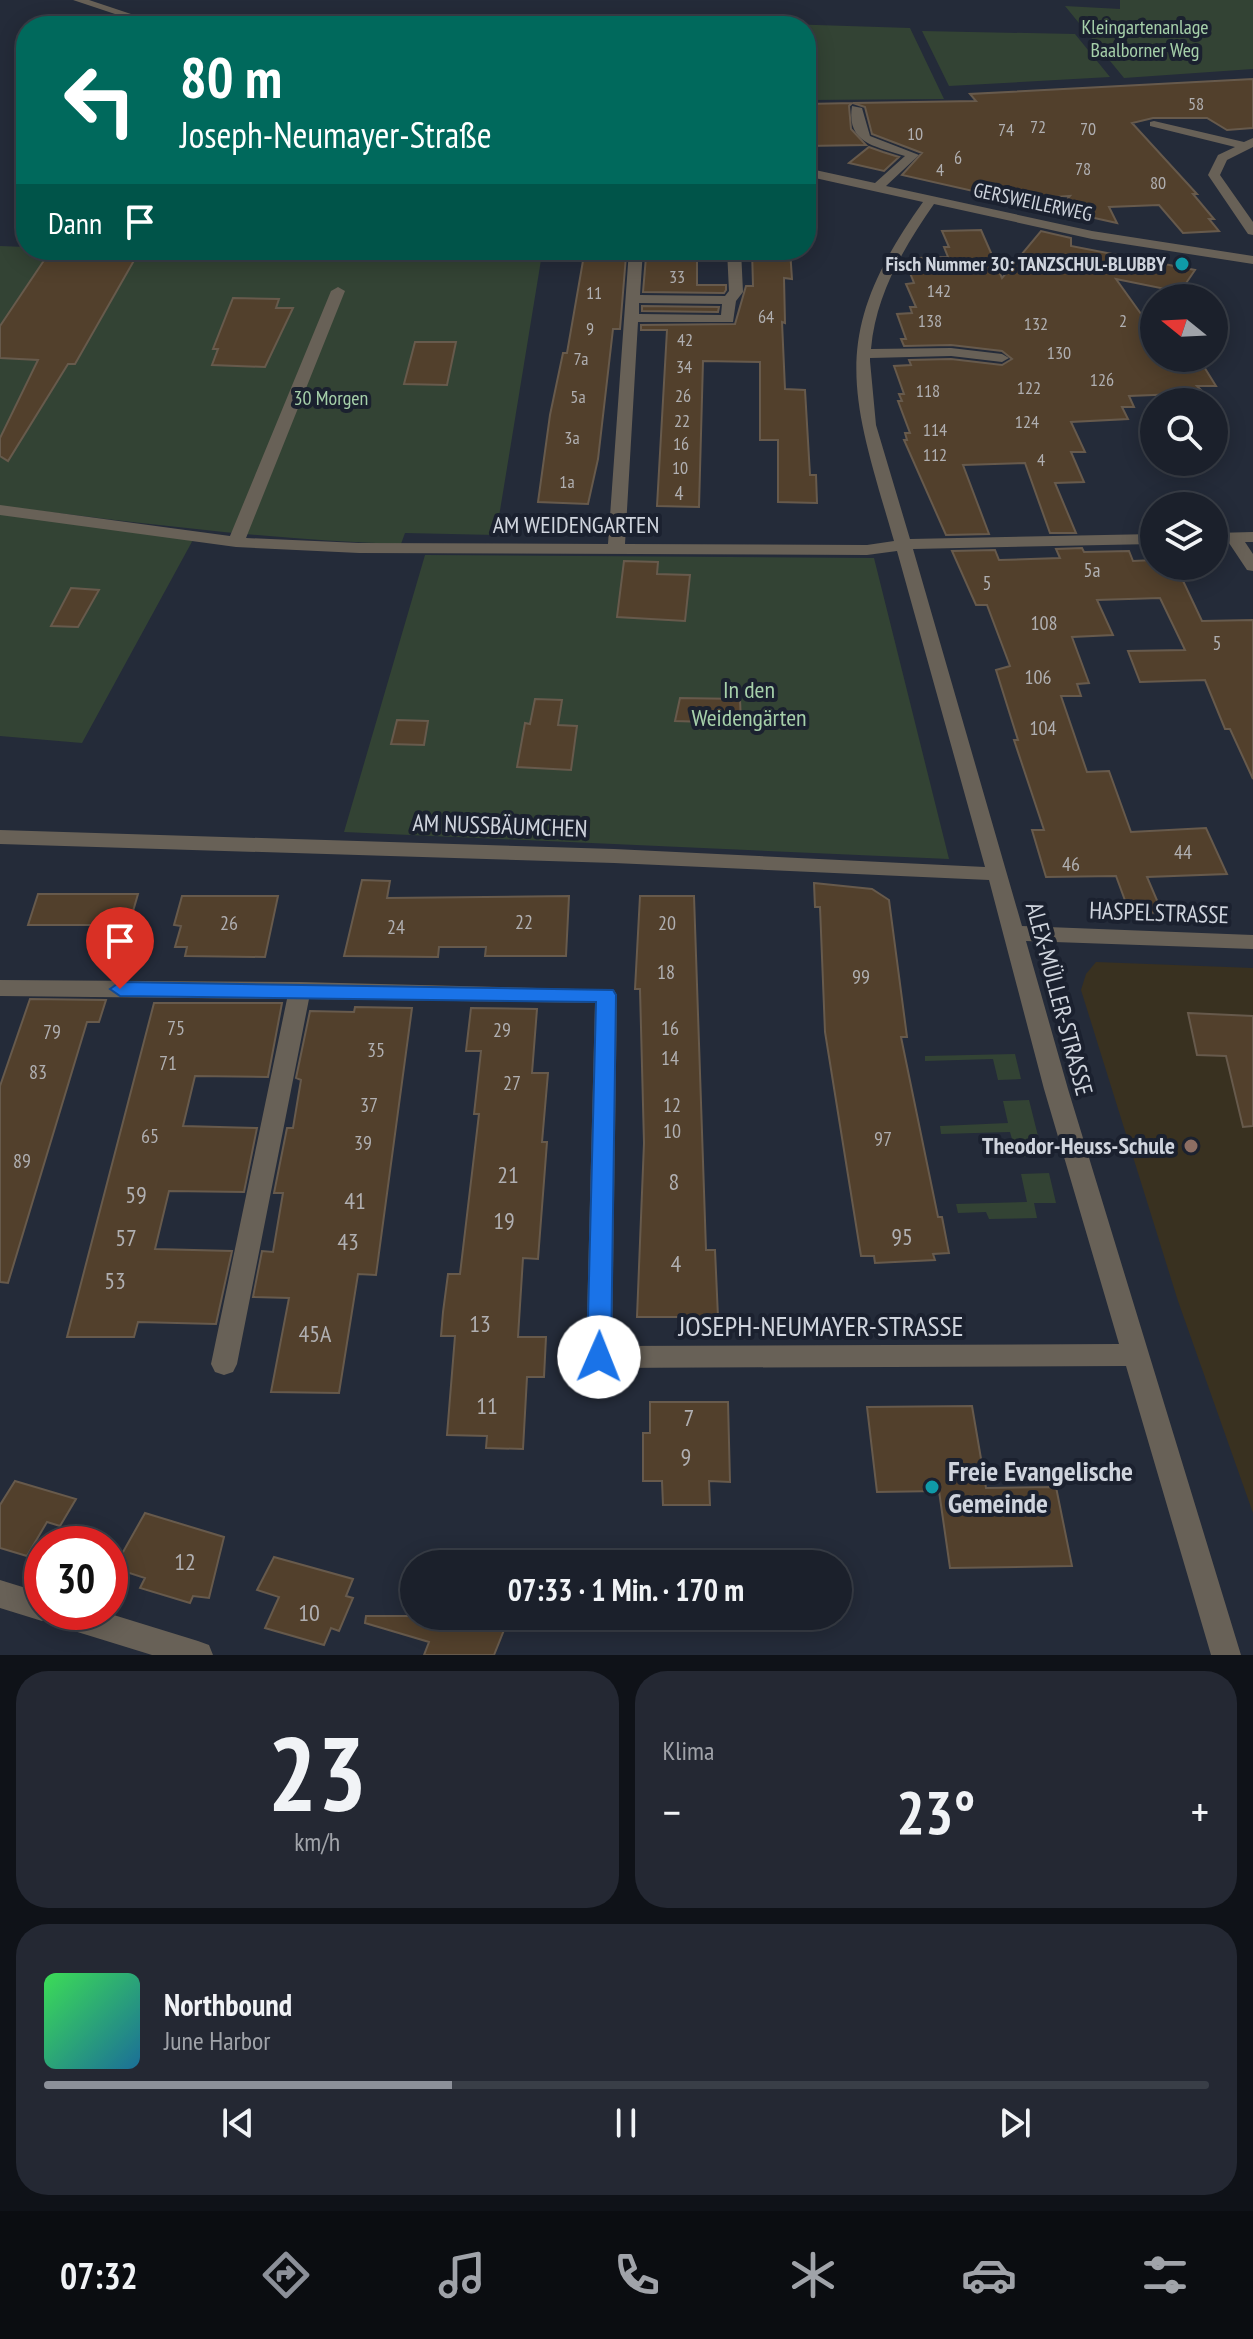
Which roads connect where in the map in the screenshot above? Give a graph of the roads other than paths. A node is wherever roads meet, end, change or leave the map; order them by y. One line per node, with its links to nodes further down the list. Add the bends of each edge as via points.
1 (78, 0): 2 (street)
2 (130, 16)
3 (856, 108): 7 (street, via 866,139 913,155)
4 (1154, 124): 5 (street)
5 (1247, 143): 9 (street, via 1222,158 1214,175)
6 (816, 174): 7 (street, GERSWEILERWEG)
7 (877, 188): 8 (street, GERSWEILERWEG)
8 (930, 201): 12 (street, GERSWEILERWEG, via 1124,241); 17 (street, ALEX-MÜLLER-STRASSE, via 899,243 879,284 866,318)
9 (1253, 231)
10 (635, 260): 14 (street)
11 (734, 260): 15 (street, via 736,292)
12 (1253, 260)
13 (338, 291): 24 (street)
14 (632, 299): 15 (street); 16 (street)
15 (729, 300): 16 (street, via 728,319)
16 (631, 318): 26 (street)
17 (862, 354): 18 (street, via 951,352); 25 (street, ALEX-MÜLLER-STRASSE, via 868,425)
18 (1002, 358)
19 (0, 510): 24 (street, AM WEIDENGARTEN)
20 (1253, 537): 22 (street)
21 (1228, 538): 22 (street)
22 (1234, 538): 27 (street)
23 (1140, 539): 25 (street, AM WEIDENGARTEN)
24 (236, 542): 26 (street, AM WEIDENGARTEN)
25 (904, 546): 26 (street, AM WEIDENGARTEN); 29 (street, ALEX-MÜLLER-STRASSE)
26 (616, 549)
27 (1253, 566)
28 (0, 837): 29 (street, AM NUSSBÄUMCHEN)
29 (998, 874): 30 (street, ALEX-MÜLLER-STRASSE)
30 (1015, 933): 31 (street, HASPELSTRASSE); 34 (street, ALEX-MÜLLER-STRASSE)
31 (1253, 942)
32 (0, 988): 33 (street, JOSEPH-NEUMAYER-STRASSE)
33 (300, 990): 34 (street, JOSEPH-NEUMAYER-STRASSE, via 606,995 599,1357); 35 (street)
34 (1137, 1355): 40 (street, ALEX-MÜLLER-STRASSE)
35 (224, 1364)
36 (0, 1594): 37 (street)
37 (24, 1601)
38 (117, 1630): 39 (street)
39 (198, 1655)
40 (1226, 1655)

